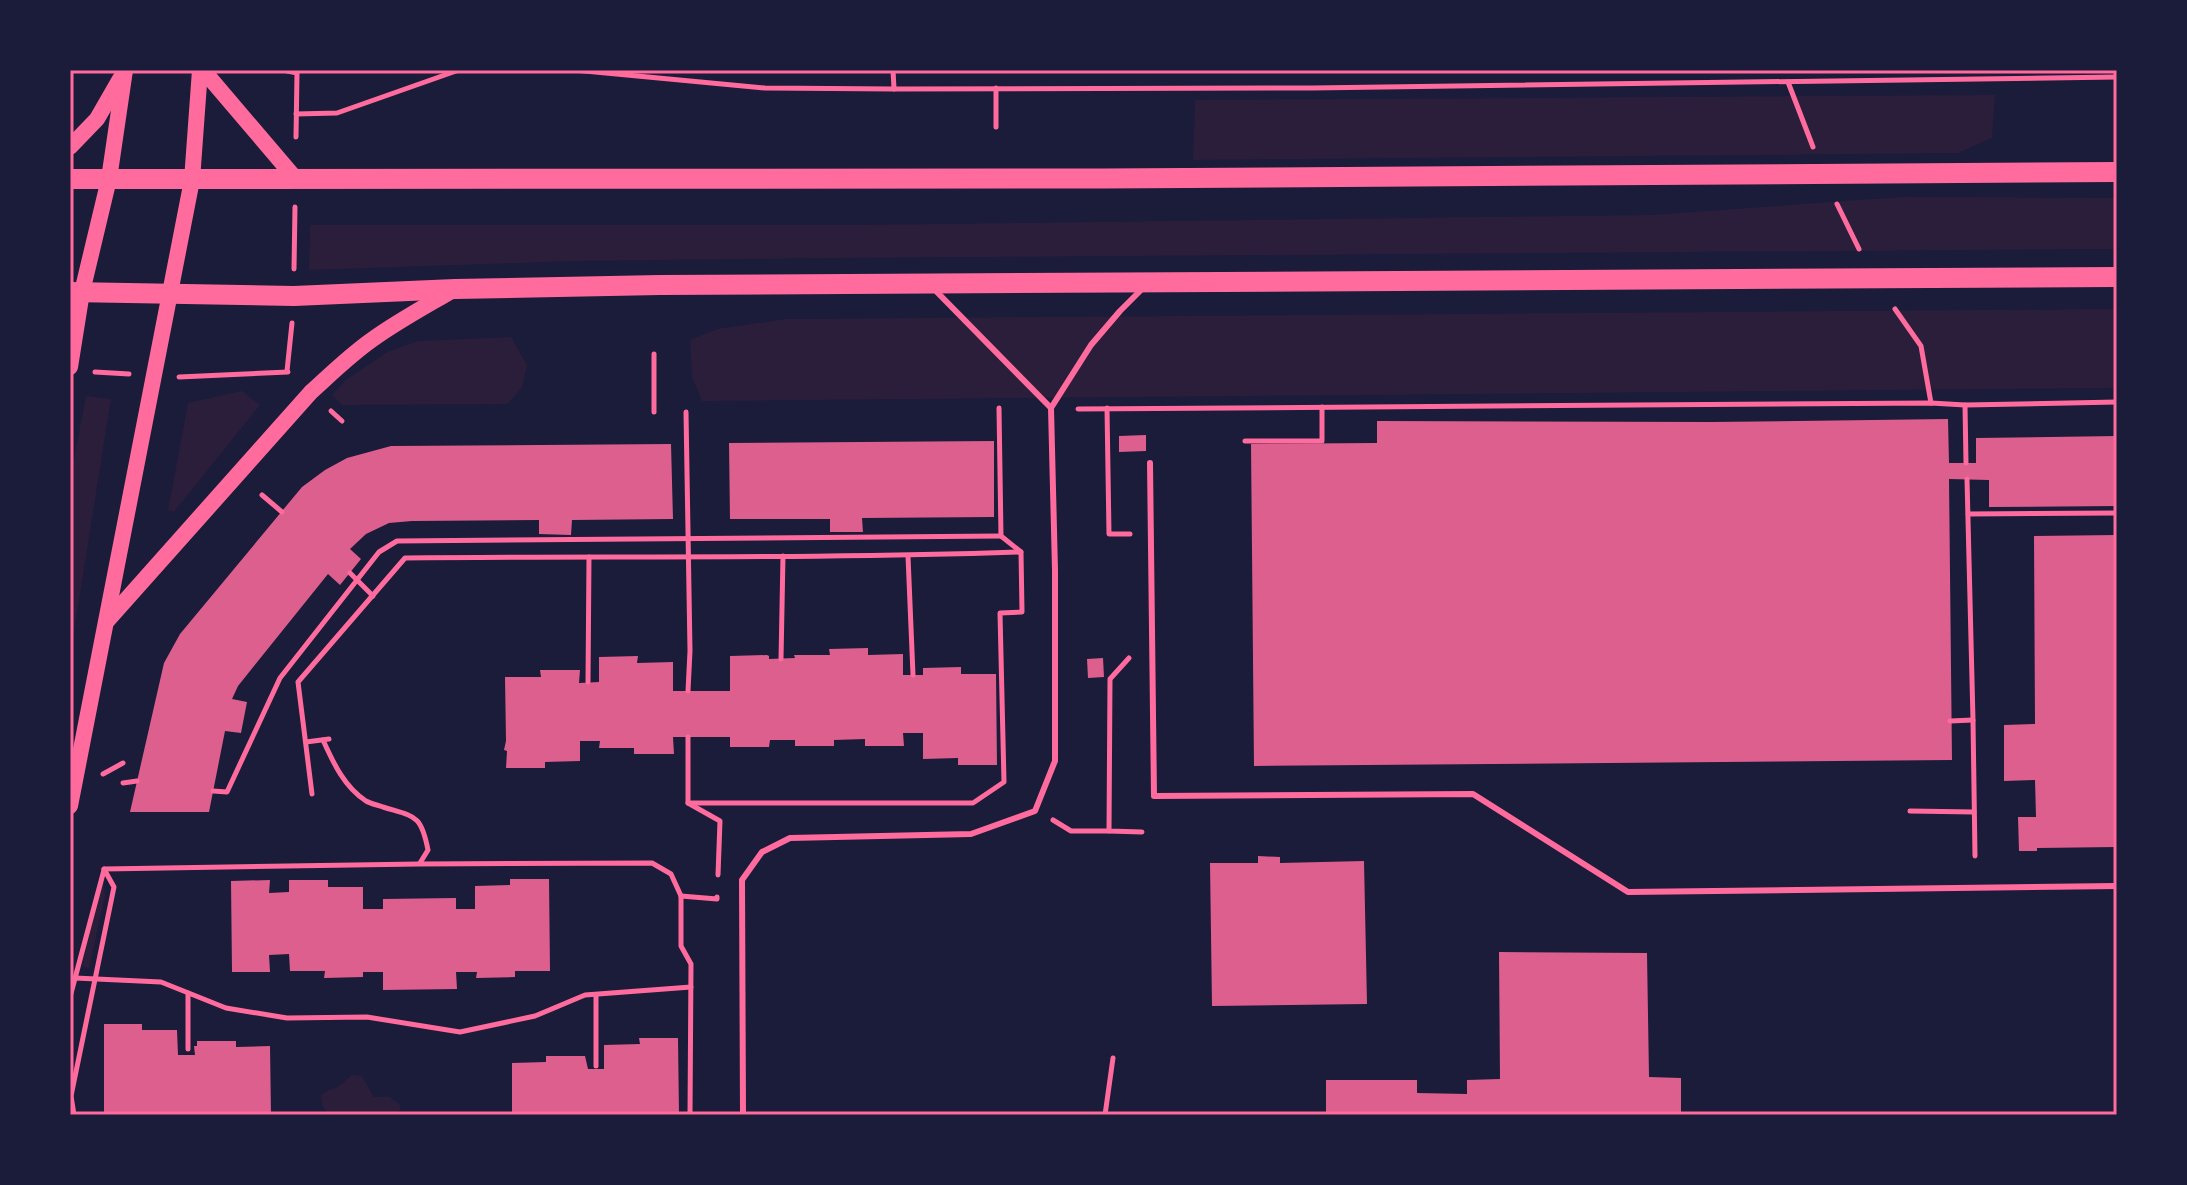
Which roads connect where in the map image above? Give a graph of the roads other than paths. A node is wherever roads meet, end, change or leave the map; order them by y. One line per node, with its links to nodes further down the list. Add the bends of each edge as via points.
1 (125, 70): 3 (main road, via 97,119); 7 (main road)
2 (202, 70): 5 (main road); 8 (main road)
3 (70, 147)
4 (2117, 172): 5 (main road)
5 (295, 178): 8 (main road)
6 (70, 179): 7 (main road)
7 (109, 179): 8 (main road); 13 (main road)
8 (192, 180): 14 (main road)
9 (2117, 277): 10 (main road)
10 (1148, 283): 11 (main road); 16 (lane, via 1091,345)
11 (929, 284): 12 (main road); 16 (lane)
12 (455, 289): 14 (main road); 18 (main road, via 372,339 311,392)
13 (76, 292): 14 (main road); 15 (main road)
14 (171, 295): 18 (main road)
15 (70, 367)
16 (1051, 408): 21 (lane, via 1055,761 1035,811 971,834 790,838 762,852 742,880)
17 (1150, 463): 20 (lane, via 1154,796 1473,794 1628,892)
18 (107, 621): 19 (main road)
19 (70, 806)
20 (2117, 886)
21 (743, 1115)

